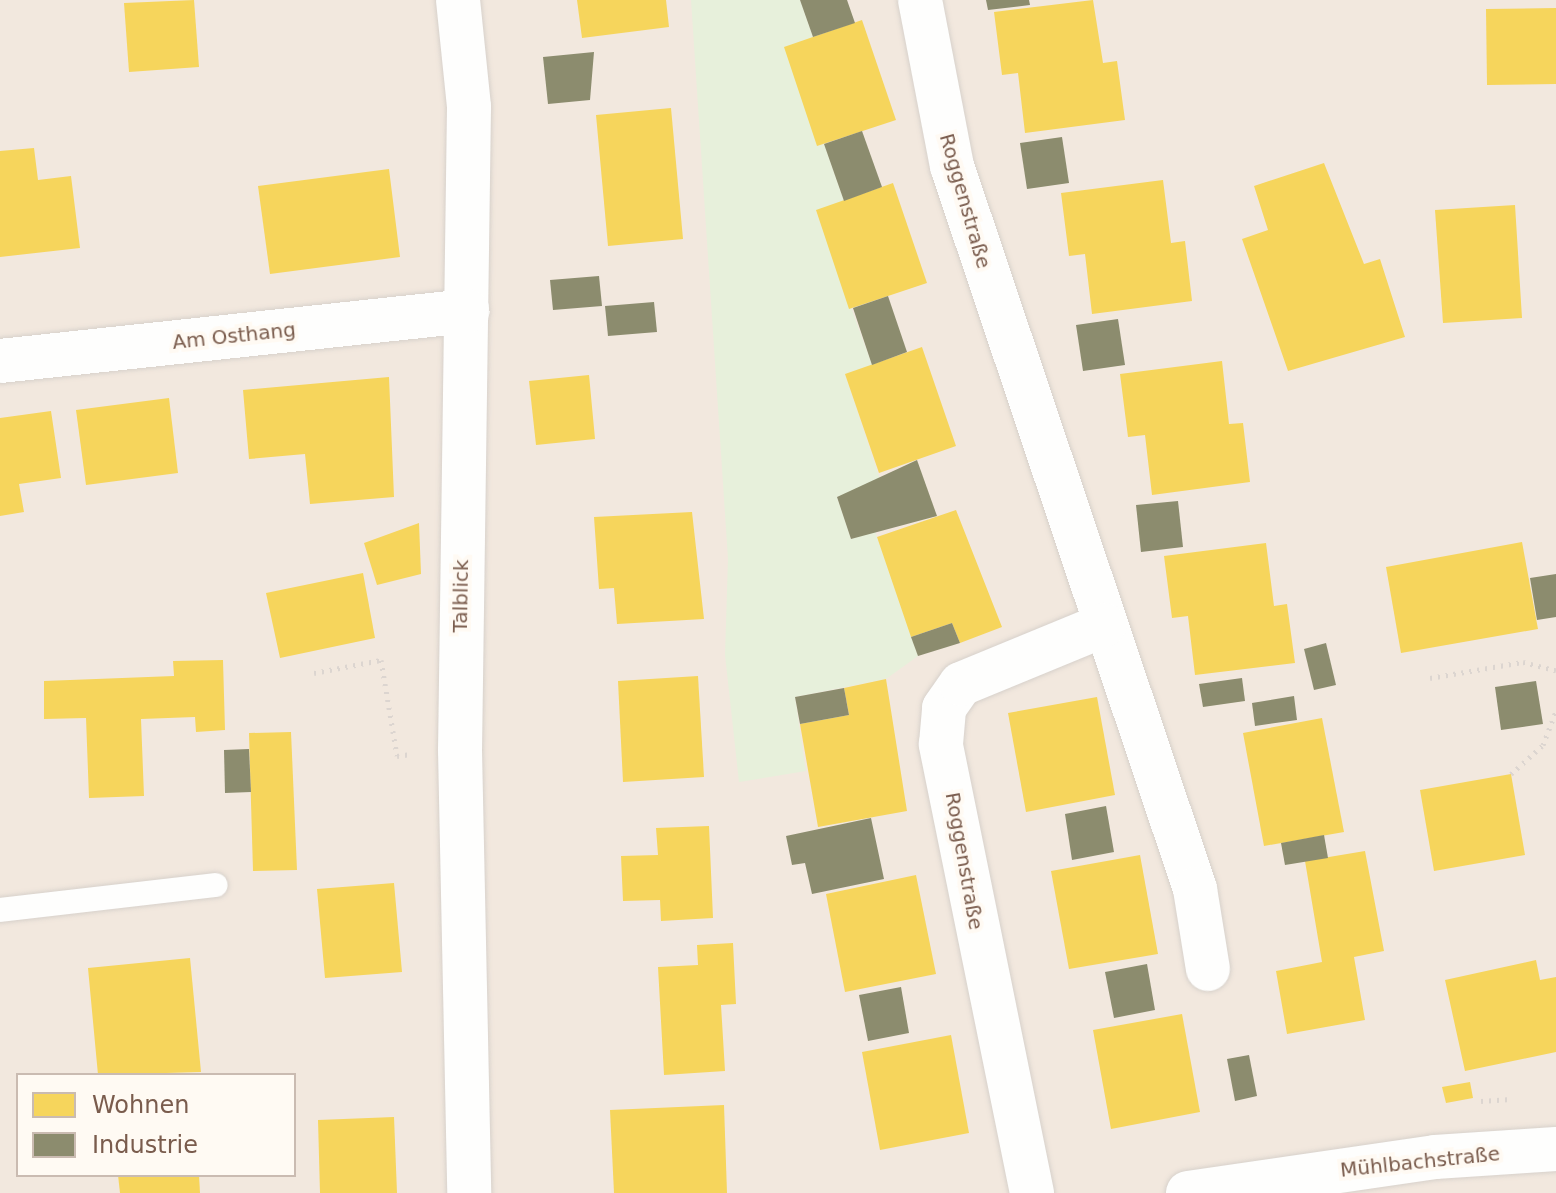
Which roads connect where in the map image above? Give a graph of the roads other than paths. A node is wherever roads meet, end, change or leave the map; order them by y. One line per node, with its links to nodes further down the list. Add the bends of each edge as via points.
1 (458, 0): 3 (street, Talblick, via 469,107)
2 (920, 0): 5 (street, Roggenstraße, via 952,166)
3 (467, 311): 4 (street, Am Osthang); 10 (street, Talblick, via 460,750)
4 (0, 361)
5 (1104, 625): 8 (street, Roggenstraße, via 1195,889); 11 (street, Roggenstraße, via 961,684 944,708 941,744)
6 (216, 885): 7 (lane)
7 (0, 910)
8 (1208, 969)
9 (1556, 1149): 12 (street, Mühlbachstraße, via 1435,1157)
10 (469, 1193)
11 (1032, 1193)
12 (1188, 1193)

